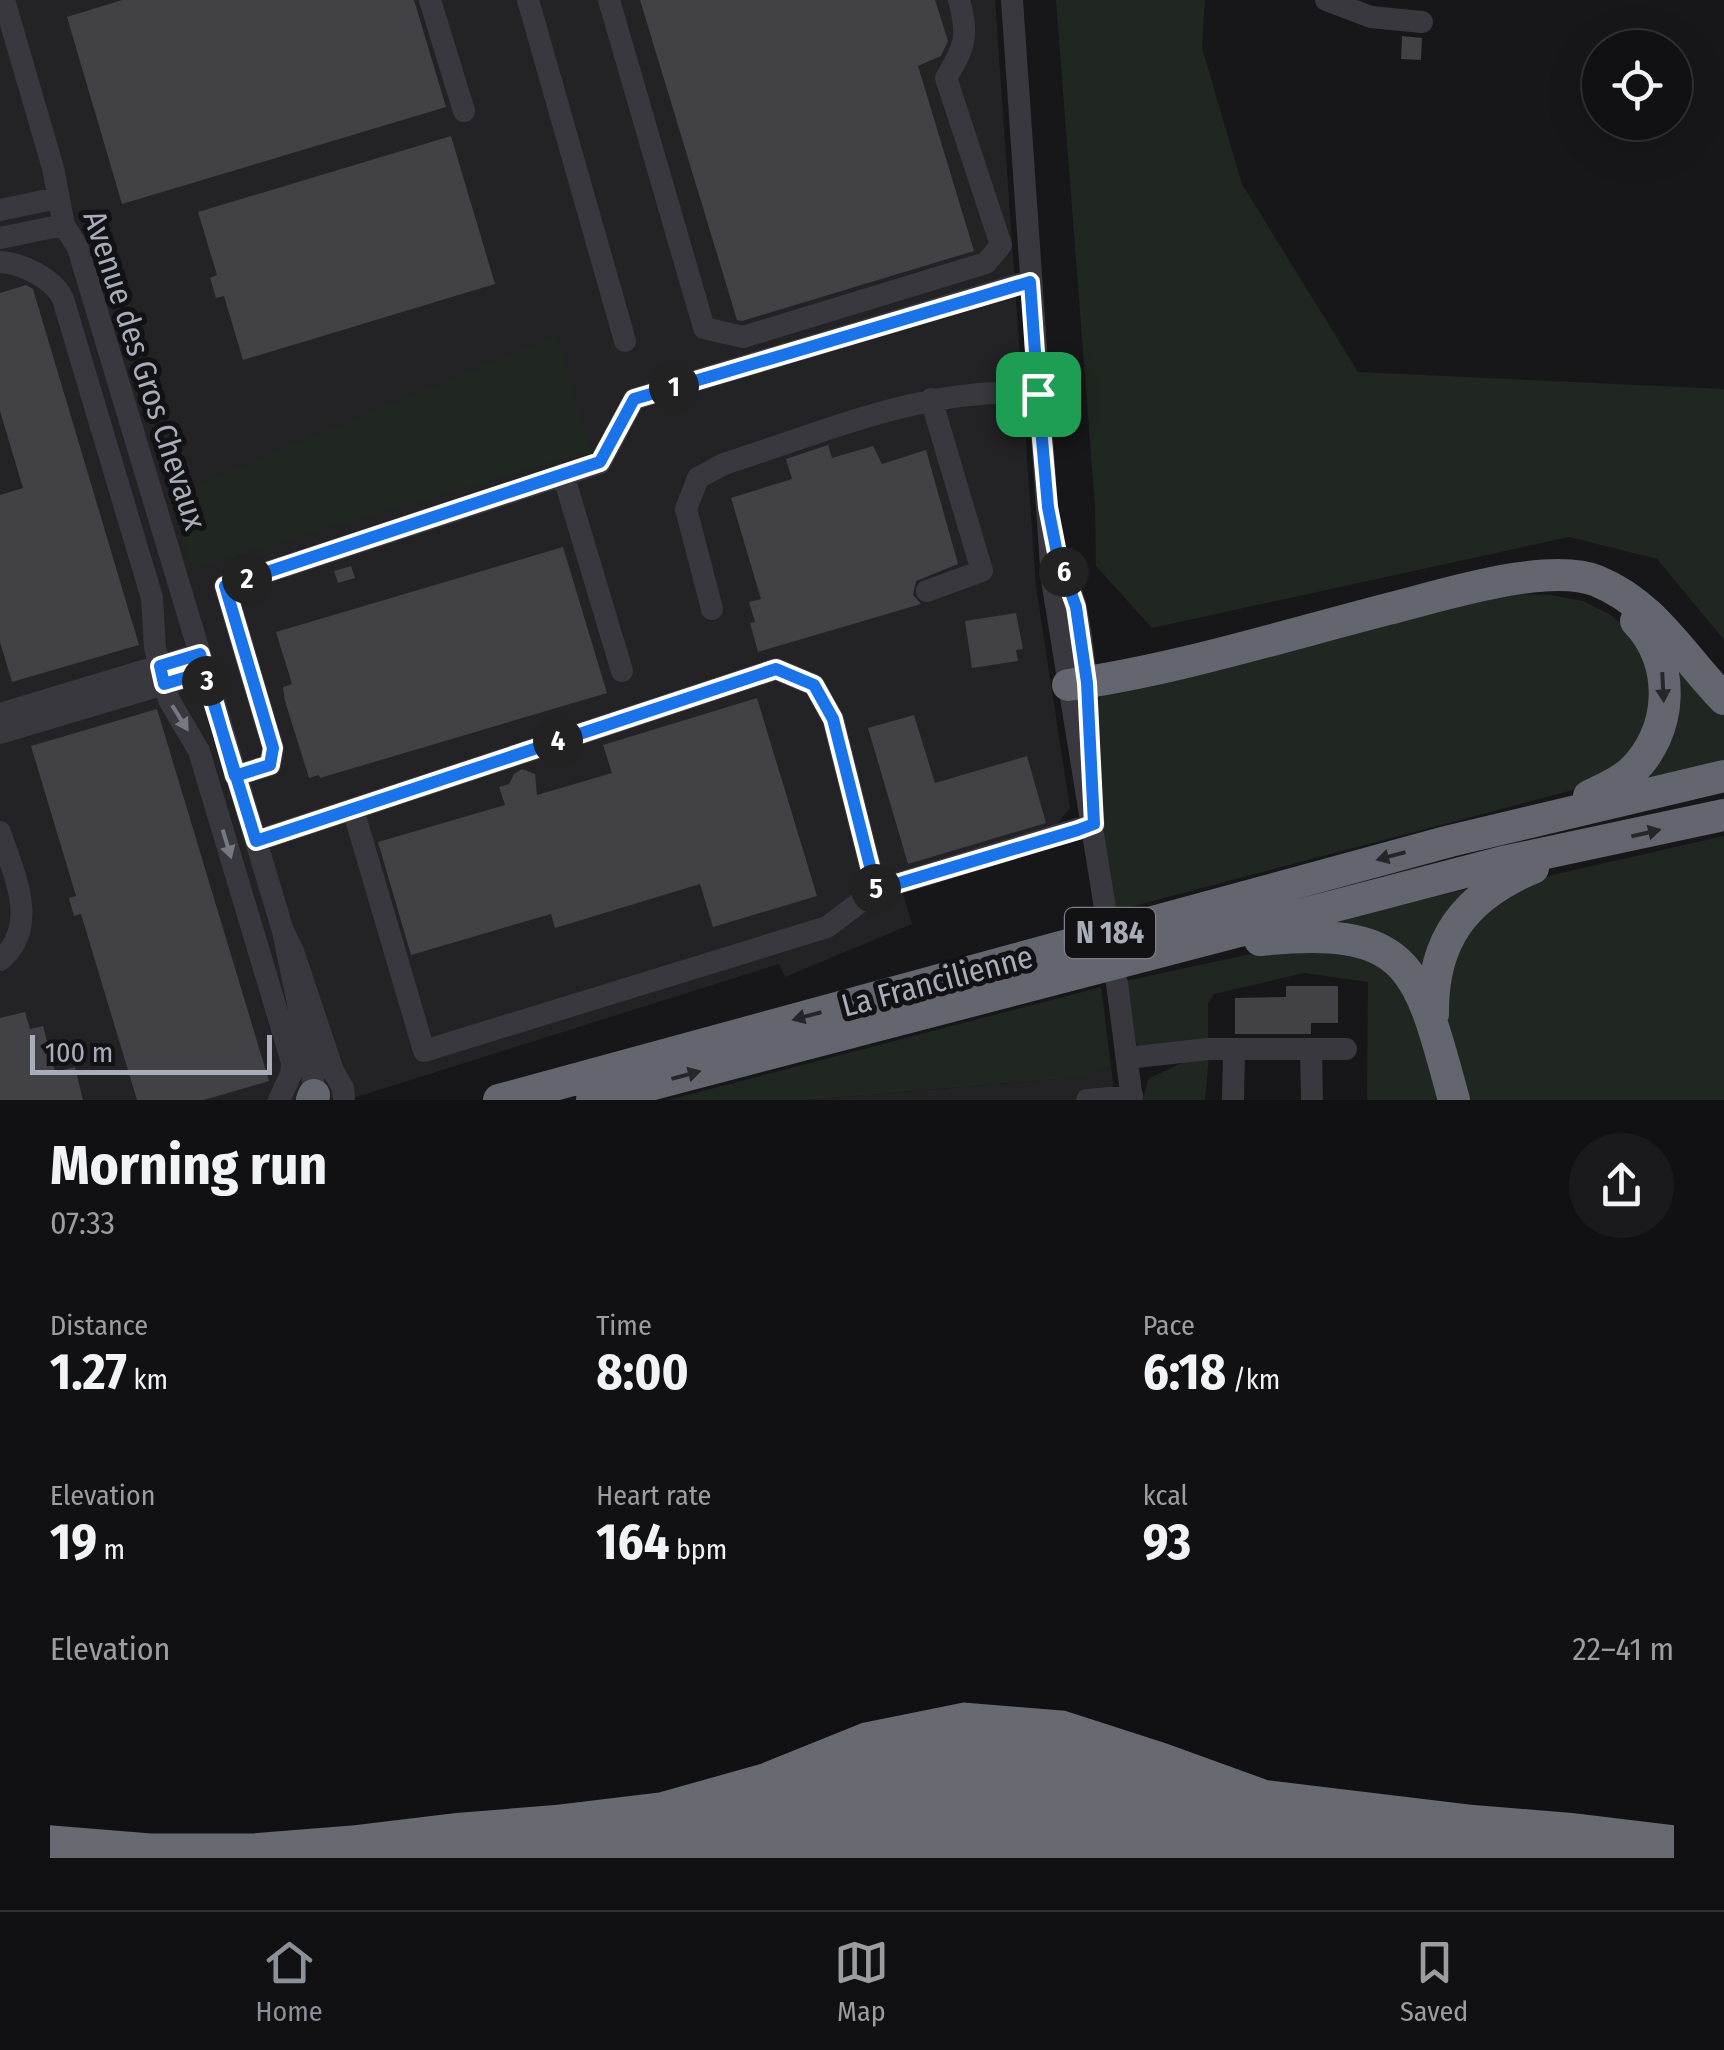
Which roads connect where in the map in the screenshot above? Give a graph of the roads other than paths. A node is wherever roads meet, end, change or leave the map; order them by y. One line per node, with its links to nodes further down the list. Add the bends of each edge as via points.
1 (4, 0): 10 (street, Avenue des Gros Chevaux)
2 (430, 0): 9 (street)
3 (528, 0): 16 (street)
4 (609, 0): 5 (street, via 704,328 742,337 986,263 1001,245 946,78 967,29)
5 (960, 0)
6 (1012, 0): 15 (street)
7 (1326, 0): 8 (street, via 1371,17)
8 (1422, 22)
9 (464, 111)
10 (57, 198): 11 (street); 12 (street, Avenue des Gros Chevaux)
11 (0, 210)
12 (64, 225): 13 (street); 23 (street, Avenue des Gros Chevaux, via 78,248)
13 (0, 238)
14 (0, 262): 25 (street, via 18,264 52,284 63,299 152,598)
15 (1030, 282): 17 (street); 19 (street, via 634,399 600,462)
16 (626, 341)
17 (1038, 394): 18 (street); 26 (street, via 1048,507 1076,607)
18 (931, 399): 21 (street, via 982,571); 22 (street, via 698,478 686,509)
19 (563, 474): 24 (street); 30 (street, via 225,586 273,748 270,765)
20 (1518, 580): 26 (highway); 27 (highway, via 1573,576 1612,588 1652,614); 37 (highway, one-way to 37, via 1580,588 1626,611 1644,630 1664,674 1663,716 1643,758 1612,785)
21 (926, 591)
22 (712, 610)
23 (202, 663): 25 (street); 30 (street, Avenue des Gros Chevaux)
24 (622, 672)
25 (162, 675): 28 (street); 29 (street); 51 (street, one-way to 51, via 198,751 292,1062)
26 (1078, 684): 34 (street)
27 (1724, 700)
28 (0, 714)
29 (0, 732)
30 (235, 776): 36 (street, Avenue des Gros Chevaux)
31 (1724, 776): 37 (highway, La Francilienne / N 184)
32 (353, 809): 36 (street); 39 (street, via 776,669 814,685 833,719); 39 (street, via 424,1051 827,927)
33 (1724, 815): 38 (highway, La Francilienne / N 184, one-way to 33)
34 (1094, 824): 39 (street); 40 (street)
35 (0, 832): 42 (street, via 22,924)
36 (256, 841): 50 (street, Avenue des Gros Chevaux)
37 (1450, 841): 52 (highway, La Francilienne / N 184, one-way to 52)
38 (1588, 846): 41 (highway, La Francilienne / N 184); 44 (highway, via 1517,875 1467,910 1440,954)
39 (876, 890)
40 (1106, 914)
41 (1162, 951): 44 (highway, via 1308,937 1362,942 1409,972); 53 (highway, La Francilienne / N 184, one-way to 41)
42 (7, 953)
43 (1116, 983): 48 (street)
44 (1433, 1023): 57 (highway)
45 (1234, 1049): 46 (street); 48 (street); 55 (street)
46 (1311, 1049): 47 (street); 56 (street)
47 (1346, 1049)
48 (1127, 1058): 49 (street)
49 (1132, 1098): 54 (street)
50 (321, 1099)
51 (279, 1100)
52 (500, 1100)
53 (592, 1100)
54 (1086, 1100)
55 (1234, 1100)
56 (1312, 1100)
57 (1454, 1100)

